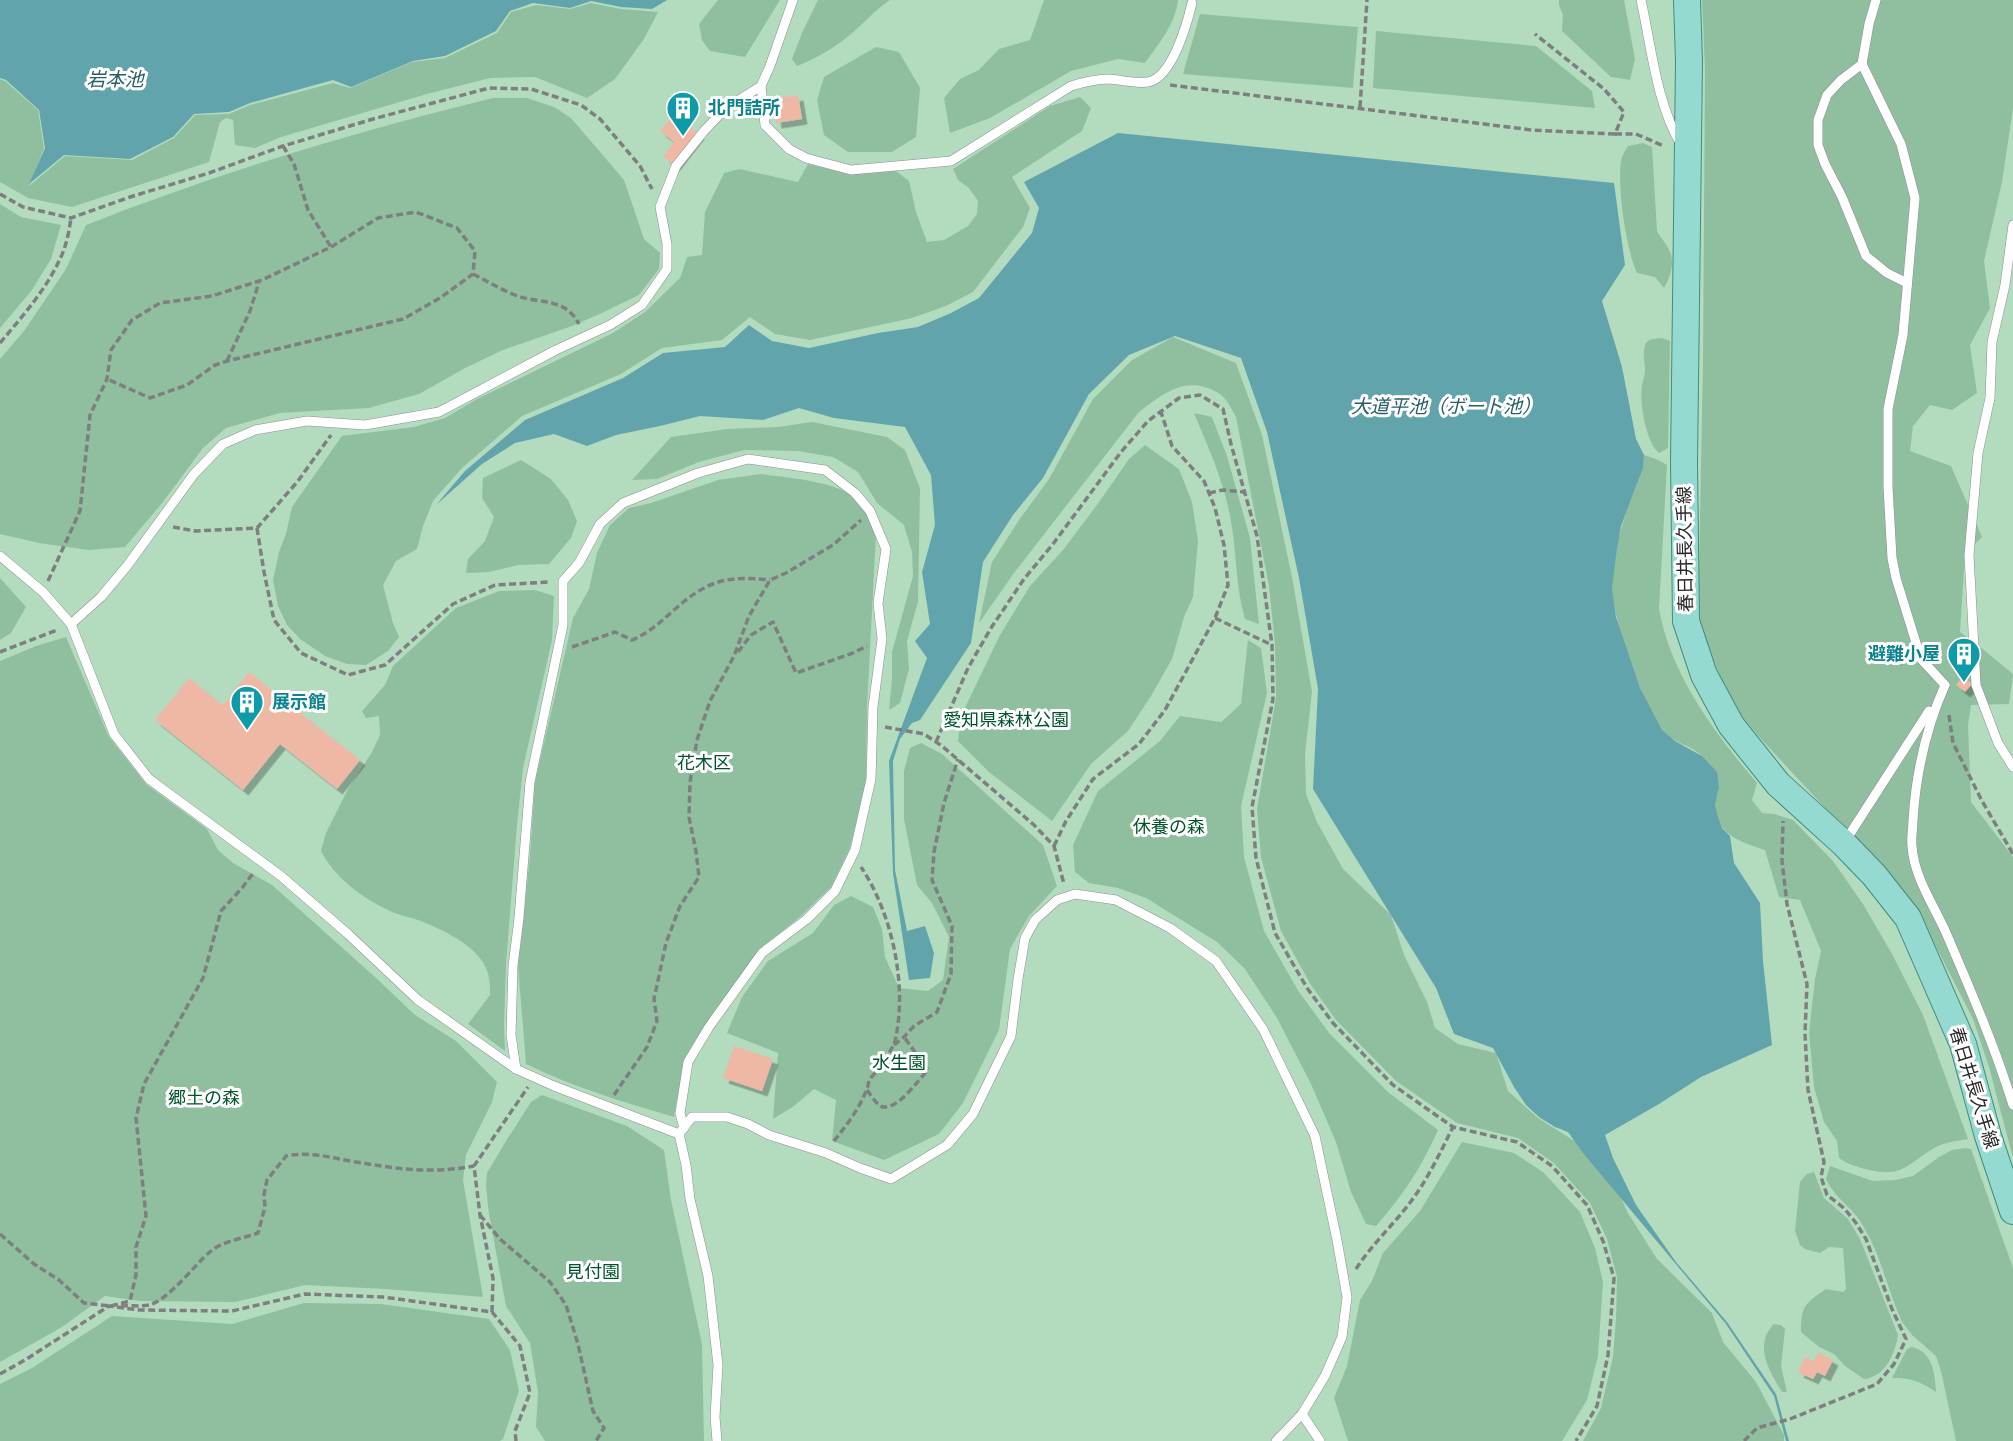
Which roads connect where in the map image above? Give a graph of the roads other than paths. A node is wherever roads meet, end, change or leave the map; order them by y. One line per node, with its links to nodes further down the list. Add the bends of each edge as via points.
1 (793, 0): 7 (lane)
2 (1640, 0): 8 (lane)
3 (1876, 0): 6 (lane)
4 (1685, 2): 8 (main road, 春日井長久手線, via 1689,61)
5 (1192, 3): 7 (lane, via 1173,58 1156,80 1090,80 1071,86 951,161 852,170 806,158 789,149 765,125)
6 (1863, 64): 10 (lane, via 1901,144 1915,198); 10 (lane, via 1827,95 1818,120 1818,145 1866,256)
7 (761, 86): 12 (lane, via 726,108 676,166 660,207 667,268 642,305 439,412 365,425 307,421 255,430 223,443 101,597)
8 (1676, 150): 15 (main road, 春日井長久手線, via 1686,621 1704,675 1731,725 1778,784)
9 (2013, 225): 14 (lane, via 1992,342 1990,398 1979,453 1969,555 1976,685 1998,744)
10 (1907, 283): 13 (lane, via 1903,335 1888,409 1892,558 1921,659)
11 (0, 556): 12 (lane, via 43,592)
12 (71, 624): 16 (lane, via 114,734 149,779 261,861 418,1000)
13 (1945, 685): 15 (lane); 17 (lane, via 1931,717 1915,784 1912,846 1917,872 1968,985)
14 (2013, 767)
15 (1843, 843): 19 (main road, 春日井長久手線, via 1908,918 1963,1045)
16 (516, 1069): 18 (lane); 18 (lane, via 511,1035 513,966 530,782 563,625 563,581 579,564 600,524 623,503 698,472 748,459 825,470 870,511 886,550 878,603 882,639 871,779 855,850 835,891 762,953 688,1062 680,1113)
17 (2013, 1105)
18 (682, 1131): 20 (lane, via 692,1117 727,1117 891,1179 947,1145 973,1114 1011,1036 1025,938 1035,920 1057,900 1075,894 1116,900 1170,928 1216,961 1264,1029 1315,1136 1347,1297 1342,1337); 21 (lane, via 690,1199 708,1276 718,1365)
19 (2013, 1211)
20 (1302, 1414): 22 (lane); 23 (lane)
21 (717, 1441)
22 (1276, 1441)
23 (1320, 1441)

